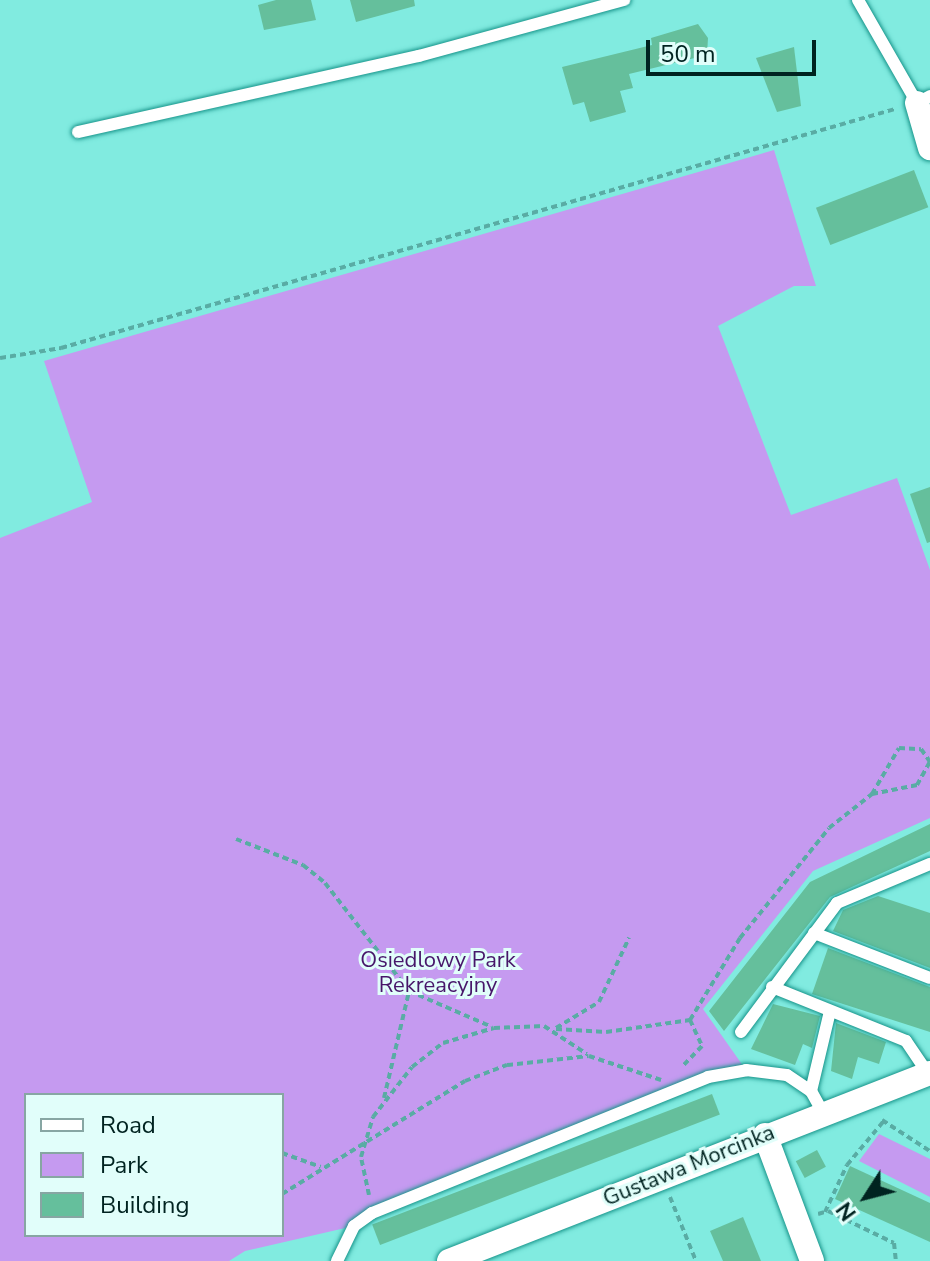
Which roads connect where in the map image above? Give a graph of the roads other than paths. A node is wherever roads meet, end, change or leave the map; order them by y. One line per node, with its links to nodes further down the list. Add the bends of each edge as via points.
1 (624, 0): 4 (lane, via 419,56)
2 (858, 0): 3 (lane)
3 (923, 99): 5 (street)
4 (78, 132)
5 (930, 148)
6 (930, 864): 7 (lane, via 837,903)
7 (814, 933): 8 (lane); 9 (lane)
8 (930, 978)
9 (772, 987): 10 (lane); 11 (lane)
10 (830, 1011): 12 (lane, via 906,1041); 13 (lane)
11 (741, 1032)
12 (929, 1073): 14 (street, Gustawa Morcinka)
13 (811, 1091): 14 (lane); 16 (lane, via 767,1070 708,1077 376,1211 354,1226)
14 (823, 1113): 15 (street, Gustawa Morcinka)
15 (765, 1135): 17 (street, Gustawa Morcinka); 18 (street)
16 (337, 1261)
17 (449, 1261)
18 (812, 1261)

